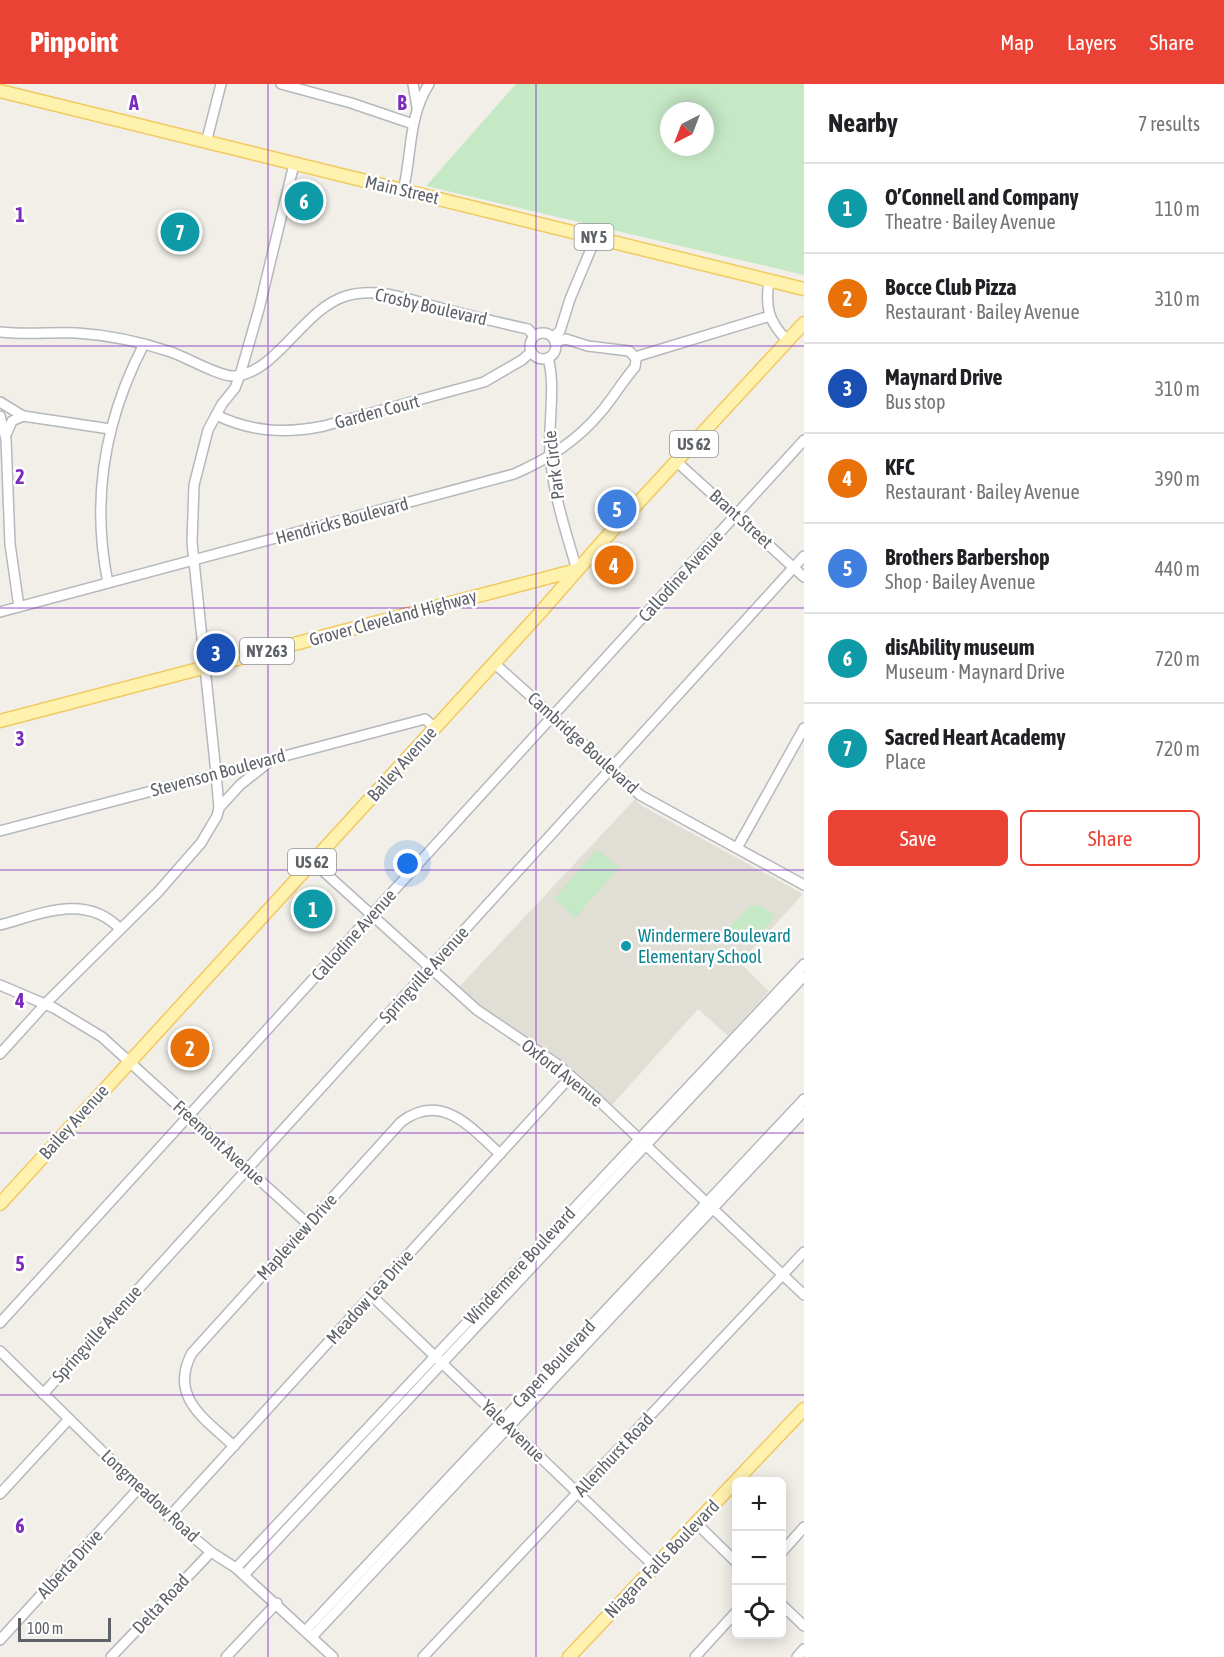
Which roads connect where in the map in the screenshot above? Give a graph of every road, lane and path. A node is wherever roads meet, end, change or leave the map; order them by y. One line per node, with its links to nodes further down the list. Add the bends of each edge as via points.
1 (221, 84): 8 (street)
2 (281, 84): 7 (street)
3 (413, 84): 6 (street)
4 (429, 84): 6 (street)
5 (0, 91): 8 (main road, Main Street / NY 5)
6 (417, 109): 7 (street)
7 (413, 123): 10 (street)
8 (206, 143): 9 (main road, Main Street / NY 5)
9 (294, 165): 10 (main road, Main Street / NY 5); 24 (street)
10 (403, 191): 11 (main road, Main Street / NY 5)
11 (596, 237): 12 (main road, Main Street / NY 5); 18 (street)
12 (769, 280): 13 (main road, Main Street / NY 5); 14 (street, via 766,300)
13 (804, 289)
14 (770, 315): 19 (street); 22 (street)
15 (804, 323): 19 (main road, Bailey Avenue / US 62)
16 (0, 332): 20 (street, via 89,334)
17 (534, 336): 18 (street, Crosby Boulevard, via 545,333); 21 (street); 24 (street, Crosby Boulevard, via 528,329 363,292 326,305 264,364)
18 (554, 339): 22 (street, Crosby Boulevard, via 629,351); 23 (street, via 555,350)
19 (788, 341): 33 (main road, Bailey Avenue / US 62)
20 (144, 344): 24 (street, via 178,354 226,376); 29 (street, via 124,385)
21 (531, 352): 23 (street, via 537,358); 26 (street, Garden Court, via 484,382 313,429 260,430)
22 (635, 357): 32 (street, Hendricks Boulevard, via 635,367 603,410)
23 (548, 358): 32 (street, Park Circle, via 552,374)
24 (240, 375): 26 (street)
25 (0, 402): 28 (street)
26 (216, 415): 36 (street, via 202,448 194,485)
27 (0, 416): 30 (street)
28 (23, 416): 29 (street); 30 (street, via 8,427)
29 (110, 429): 41 (street, via 100,515)
30 (5, 437): 43 (street, via 9,544)
31 (804, 440): 34 (street, Callodine Avenue)
32 (550, 457): 36 (street, Hendricks Boulevard, via 495,481); 38 (street, Park Circle, via 556,496)
33 (677, 462): 34 (street, Brant Street); 38 (main road, Bailey Avenue / US 62)
34 (735, 515): 37 (street, Brant Street); 47 (street, Callodine Avenue)
35 (804, 555): 37 (street, Springville Avenue)
36 (194, 560): 41 (street, Hendricks Boulevard); 46 (street)
37 (794, 567): 39 (street, Brant Street); 52 (street, Springville Avenue)
38 (577, 570): 40 (main road, Grover Cleveland Highway / NY 263); 42 (main road, Bailey Avenue / US 62)
39 (804, 577)
40 (533, 581): 42 (main road, via 549,584); 46 (main road, Grover Cleveland Highway / NY 263)
41 (108, 583): 43 (street, Hendricks Boulevard)
42 (552, 599): 45 (main road, Bailey Avenue / US 62)
43 (19, 607): 44 (street, Hendricks Boulevard)
44 (0, 612)
45 (494, 663): 47 (street, Cambridge Boulevard); 49 (main road, Bailey Avenue / US 62)
46 (205, 667): 48 (main road, Grover Cleveland Highway / NY 263); 53 (street)
47 (554, 716): 52 (street, Cambridge Boulevard); 59 (street, Callodine Avenue)
48 (0, 720)
49 (435, 728): 51 (street, Stevenson Boulevard, via 425,719); 57 (main road, Bailey Avenue / US 62)
50 (804, 728): 56 (street)
51 (273, 759): 53 (street, Stevenson Boulevard); 54 (street)
52 (611, 768): 56 (street, Cambridge Boulevard, via 640,795); 63 (street, Springville Avenue)
53 (216, 773): 54 (street); 55 (street, Stevenson Boulevard)
54 (219, 808): 61 (street, via 209,830 185,862)
55 (0, 831)
56 (737, 848): 58 (street, Cambridge Boulevard)
57 (312, 861): 59 (street, Oxford Avenue); 68 (main road, Bailey Avenue / US 62)
58 (804, 885)
59 (372, 916): 63 (street, Oxford Avenue); 72 (street, Callodine Avenue)
60 (0, 925): 61 (street, via 60,909 80,908 98,913)
61 (120, 929): 66 (street)
62 (804, 964): 73 (street, Windermere Boulevard)
63 (429, 968): 69 (street, Oxford Avenue, via 488,1018); 75 (street, Springville Avenue)
64 (804, 976): 73 (street, Windermere Boulevard)
65 (0, 985): 66 (street, Freemont Avenue)
66 (45, 1004): 67 (street); 68 (street, Freemont Avenue, via 87,1026)
67 (0, 1054)
68 (130, 1061): 72 (street, Freemont Avenue); 76 (main road, Bailey Avenue / US 62)
69 (571, 1076): 73 (street, Oxford Avenue); 74 (street, Meadow Lea Drive)
70 (804, 1098): 77 (street, Capen Boulevard)
71 (804, 1111): 77 (street, Capen Boulevard)
72 (189, 1117): 75 (street, Freemont Avenue); 83 (street, Callodine Avenue)
73 (643, 1142): 77 (street, Oxford Avenue); 85 (street, Windermere Boulevard)
74 (500, 1154): 78 (street, Mapleview Drive, via 453,1115 439,1110 414,1114 401,1122); 82 (street, Meadow Lea Drive)
75 (247, 1169): 78 (street, Freemont Avenue); 86 (street, Springville Avenue)
76 (0, 1204)
77 (710, 1206): 80 (street, Oxford Avenue); 89 (street, Capen Boulevard)
78 (308, 1224): 90 (street, Mapleview Drive, via 188,1359 184,1384 190,1402)
79 (804, 1252): 80 (street, Allenhurst Road)
80 (783, 1274): 81 (street, Oxford Avenue); 92 (street, Allenhurst Road)
81 (804, 1295)
82 (372, 1296): 85 (street, Yale Avenue); 90 (street, Meadow Lea Drive)
83 (0, 1323)
84 (0, 1351): 86 (street, Longmeadow Road)
85 (439, 1360): 89 (street, Yale Avenue); 101 (street, Windermere Boulevard)
86 (43, 1394): 88 (street, Longmeadow Road)
87 (804, 1409): 95 (main road, Niagara Falls Boulevard)
88 (69, 1419): 91 (street, Longmeadow Road); 93 (street)
89 (504, 1424): 92 (street, Yale Avenue); 106 (street, Capen Boulevard)
90 (234, 1446): 94 (street, Meadow Lea Drive)
91 (140, 1488): 94 (street, Longmeadow Road); 107 (street, Alberta Drive)
92 (578, 1493): 100 (street, Yale Avenue); 112 (street, Allenhurst Road)
93 (0, 1494)
94 (169, 1517): 98 (street, Longmeadow Road)
95 (696, 1523): 99 (street); 100 (main road, Niagara Falls Boulevard)
96 (804, 1527): 97 (street)
97 (786, 1547)
98 (211, 1551): 101 (street, Longmeadow Road); 109 (street, Delta Road)
99 (732, 1558)
100 (654, 1566): 113 (main road, Niagara Falls Boulevard)
101 (240, 1571): 102 (street, Longmeadow Road)
102 (277, 1603): 106 (street, Longmeadow Road); 110 (street)
103 (786, 1609): 105 (street)
104 (732, 1616): 114 (street)
105 (804, 1626)
106 (309, 1634): 111 (street, Longmeadow Road)
107 (0, 1640)
108 (804, 1649): 115 (street)
109 (111, 1657)
110 (225, 1657)
111 (333, 1657)
112 (423, 1657)
113 (569, 1657)
114 (695, 1657)
115 (797, 1657)

